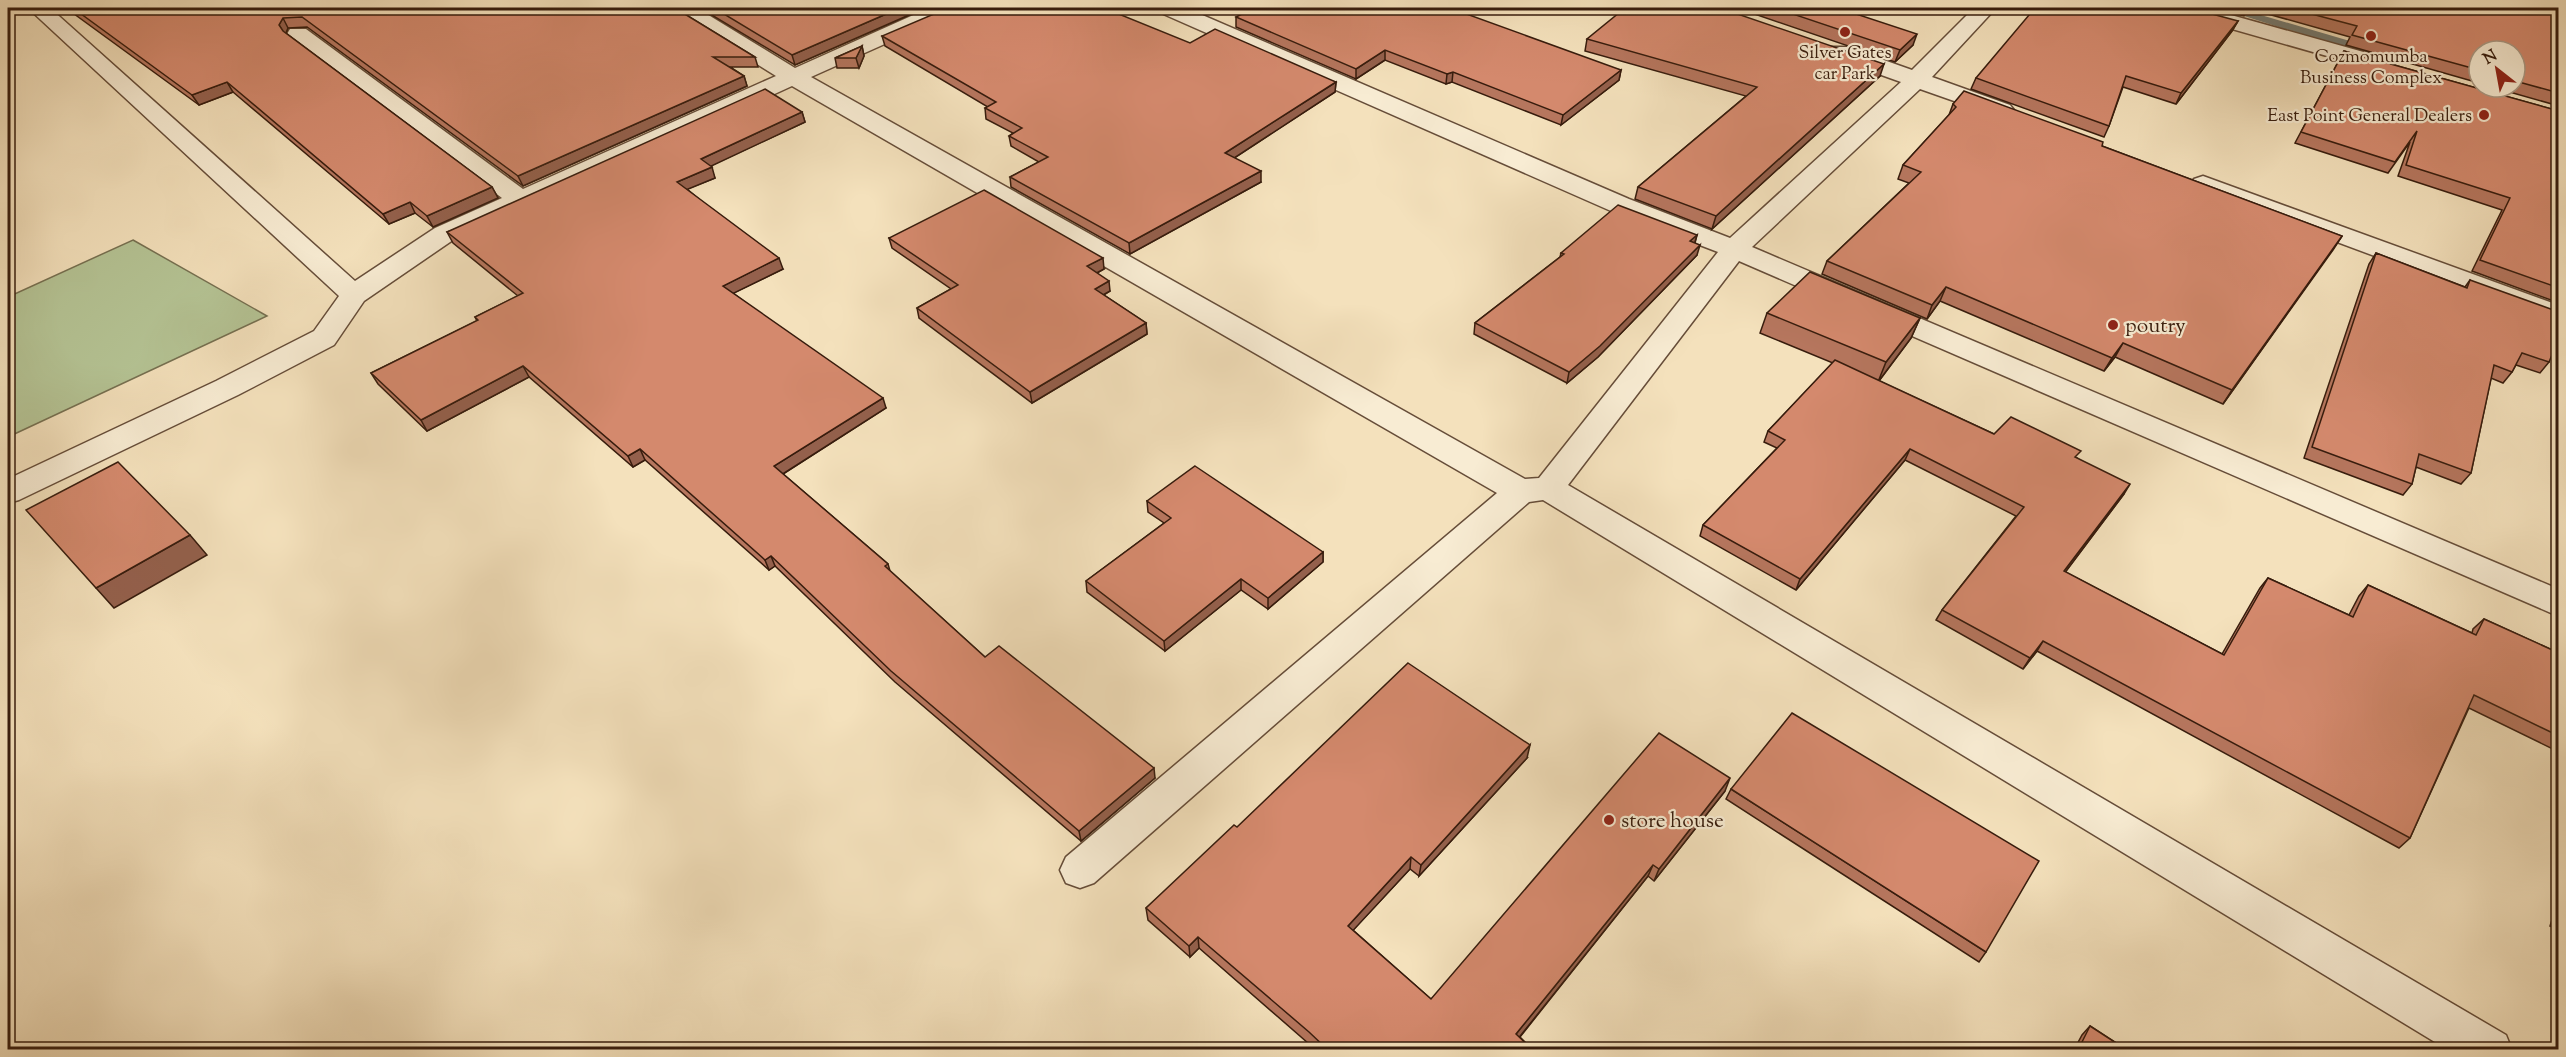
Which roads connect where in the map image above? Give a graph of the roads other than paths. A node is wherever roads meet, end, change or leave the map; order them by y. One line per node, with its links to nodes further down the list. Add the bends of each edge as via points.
1 (38, 8): 16 (street)
2 (683, 8): 10 (street)
3 (946, 8): 10 (street)
4 (1169, 8): 15 (street, via 1620,205)
5 (1986, 8): 11 (street)
6 (2184, 8): 9 (street)
7 (298, 34): 14 (street)
8 (1820, 45): 11 (street)
9 (2401, 70)
10 (792, 76): 14 (street); 18 (street)
11 (1917, 79): 12 (street); 15 (street)
12 (2030, 120)
13 (2176, 174): 17 (street)
14 (520, 199): 16 (street, via 444,234)
15 (1734, 249): 18 (street); 20 (street)
16 (354, 295): 19 (street, via 324,338)
17 (2559, 315)
18 (1534, 489): 21 (street); 22 (street)
19 (8, 492)
20 (2559, 603)
21 (1080, 870)
22 (2490, 1050)

